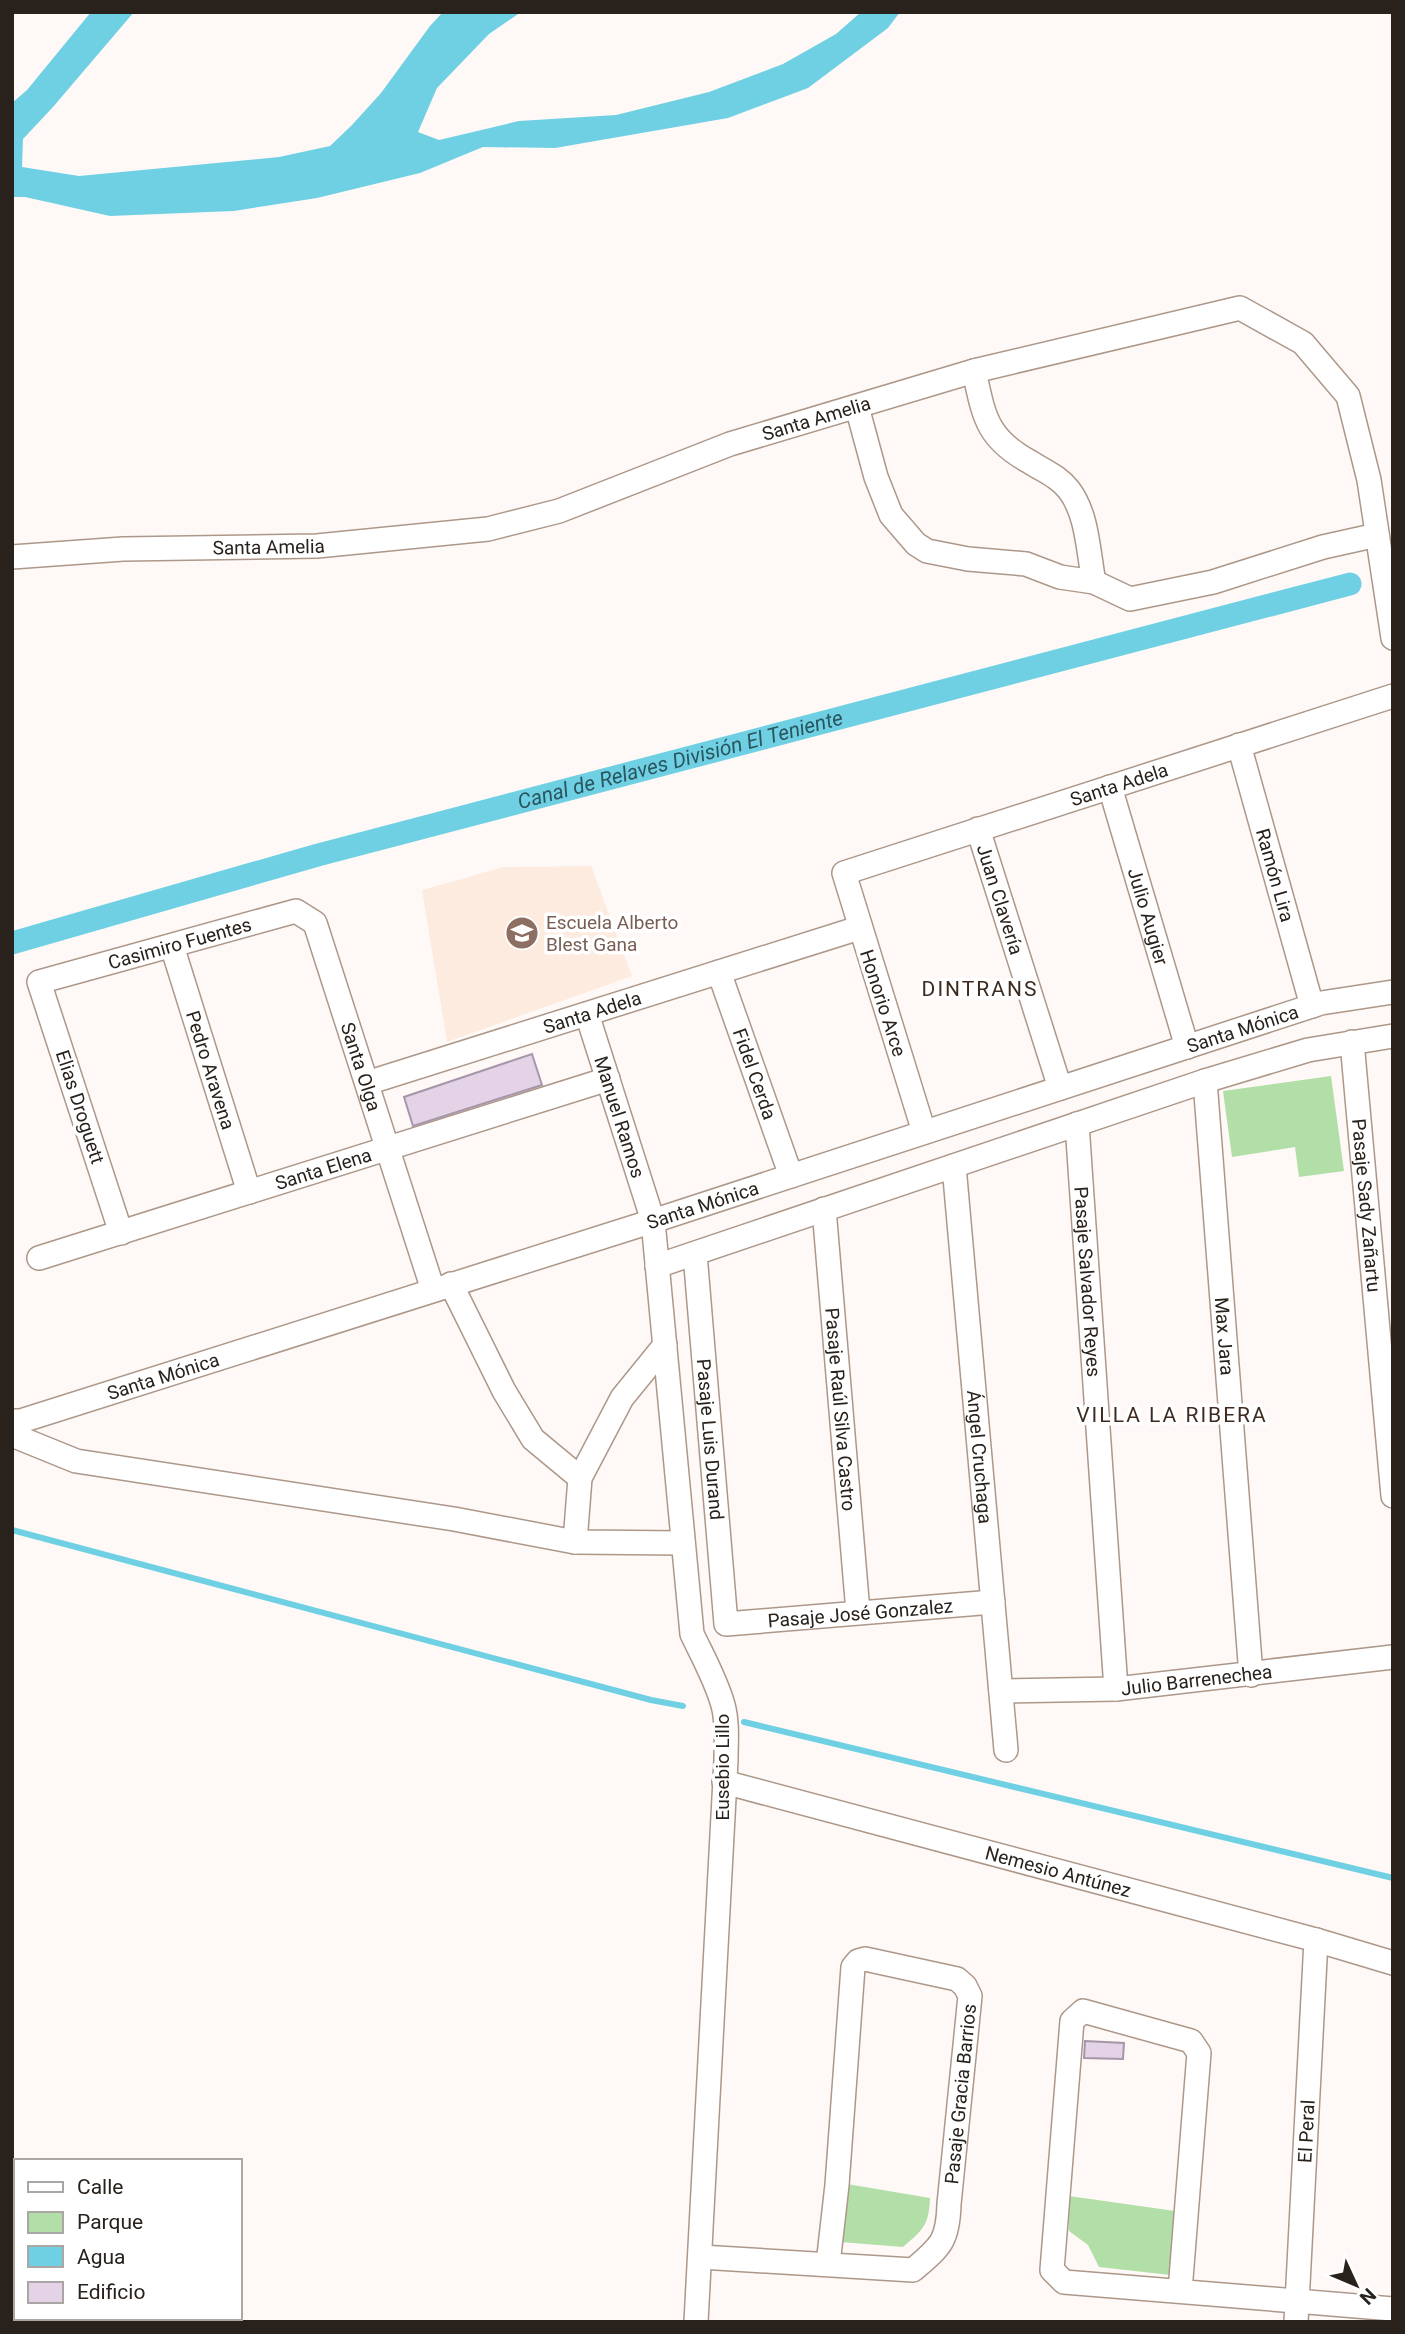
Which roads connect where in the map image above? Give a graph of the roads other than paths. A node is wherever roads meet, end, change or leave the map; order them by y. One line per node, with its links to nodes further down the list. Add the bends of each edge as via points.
1 (974, 371): 2 (street, Santa Amelia); 3 (street, Santa Amelia, via 1240,308 1303,343 1348,396); 5 (street, via 985,420 1001,442 1057,477 1070,492 1084,522)
2 (857, 407): 4 (street, Santa Amelia, via 730,444 559,511 488,528 317,546 123,549); 5 (street, via 891,514 916,544 927,551 1026,565)
3 (1377, 535): 5 (street, via 1322,547 1213,582 1130,599); 6 (street, Santa Amelia)
4 (12, 557)
5 (1094, 582)
6 (1393, 638)
7 (1393, 696): 8 (street, Santa Adela)
8 (1239, 745): 9 (street, Santa Adela); 18 (street, Ramón Lira)
9 (1110, 787): 10 (street, Santa Adela); 22 (street, Julio Augier)
10 (978, 829): 11 (street, Santa Adela); 26 (street, Juan Clavería)
11 (844, 873): 13 (street, Honorio Arce)
12 (315, 923): 14 (street, Casimiro Fuentes, via 296,911); 25 (street, Santa Olga)
13 (859, 928): 15 (street, Santa Adela); 28 (street, Honorio Arce)
14 (172, 946): 16 (street, Casimiro Fuentes); 32 (street, Pedro Aravena)
15 (719, 972): 19 (street, Santa Adela); 31 (street, Fidel Cerda)
16 (39, 982): 35 (street, Elias Droguett)
17 (1393, 992): 18 (street, Santa Mónica)
18 (1312, 1006): 22 (street, Santa Mónica)
19 (587, 1014): 23 (street, Manuel Ramos); 25 (street, Santa Adela)
20 (1393, 1037): 21 (street, Santa Mónica)
21 (1352, 1042): 24 (street, Santa Mónica); 44 (street, Pasaje Sady Zañartu)
22 (1187, 1047): 26 (street, Santa Mónica)
23 (608, 1079): 29 (street, Santa Elena); 34 (street, Manuel Ramos)
24 (1205, 1080): 27 (street, Santa Mónica); 51 (street, Max Jara)
25 (367, 1083): 29 (street, Santa Olga)
26 (1059, 1088): 28 (street, Santa Mónica)
27 (1077, 1124): 30 (street, Santa Mónica); 52 (street, Pasaje Salvador Reyes)
28 (924, 1132): 31 (street, Santa Mónica)
29 (387, 1148): 32 (street, Santa Elena); 39 (street, Santa Olga)
30 (954, 1166): 33 (street, Santa Mónica); 47 (street, Ángel Cruchaga)
31 (791, 1176): 34 (street, Santa Mónica)
32 (249, 1192): 35 (street, Santa Elena)
33 (824, 1209): 36 (street, Santa Mónica); 48 (street, Pasaje Raúl Silva Castro)
34 (653, 1221): 38 (street, Eusebio Lillo); 39 (street, Santa Mónica)
35 (121, 1233): 37 (street, Santa Elena)
36 (695, 1254): 38 (street, Santa Mónica); 49 (street, Pasaje Luis Durand)
37 (38, 1258)
38 (657, 1266): 40 (street, Eusebio Lillo)
39 (442, 1287): 41 (street, Santa Mónica); 43 (street, Santa Olga, via 533,1439)
40 (664, 1345): 43 (street, via 622,1398); 46 (street, Eusebio Lillo)
41 (12, 1421)
42 (12, 1435): 45 (street, via 76,1461)
43 (580, 1478): 45 (street)
44 (1393, 1496)
45 (575, 1542): 46 (street)
46 (683, 1543): 55 (street, Eusebio Lillo, via 692,1634 724,1707)
47 (993, 1602): 48 (street, Pasaje José Gonzalez); 53 (street, Ángel Cruchaga)
48 (858, 1612): 49 (street, Pasaje José Gonzalez)
49 (726, 1624)
50 (1393, 1657): 51 (street, Julio Barrenechea)
51 (1251, 1675): 52 (street, Julio Barrenechea)
52 (1116, 1689): 53 (street, Julio Barrenechea)
53 (1001, 1691): 54 (street, Ángel Cruchaga)
54 (1006, 1750)
55 (724, 1782): 56 (street, Nemesio Antúnez); 58 (street, Eusebio Lillo)
56 (1316, 1940): 57 (street, Nemesio Antúnez); 62 (street, El Peral)
57 (1393, 1963)
58 (701, 2257): 59 (street); 63 (street, Eusebio Lillo)
59 (828, 2264): 59 (street, Pasaje Gracia Barrios, via 913,2270 938,2249 948,2229 970,1996 957,1979 865,1959 853,1967)
60 (1180, 2291): 60 (street, via 1064,2282 1052,2270 1072,2021 1083,2011 1191,2041 1199,2053); 62 (street)
61 (1393, 2309): 62 (street)
62 (1296, 2311)
63 (696, 2322)

